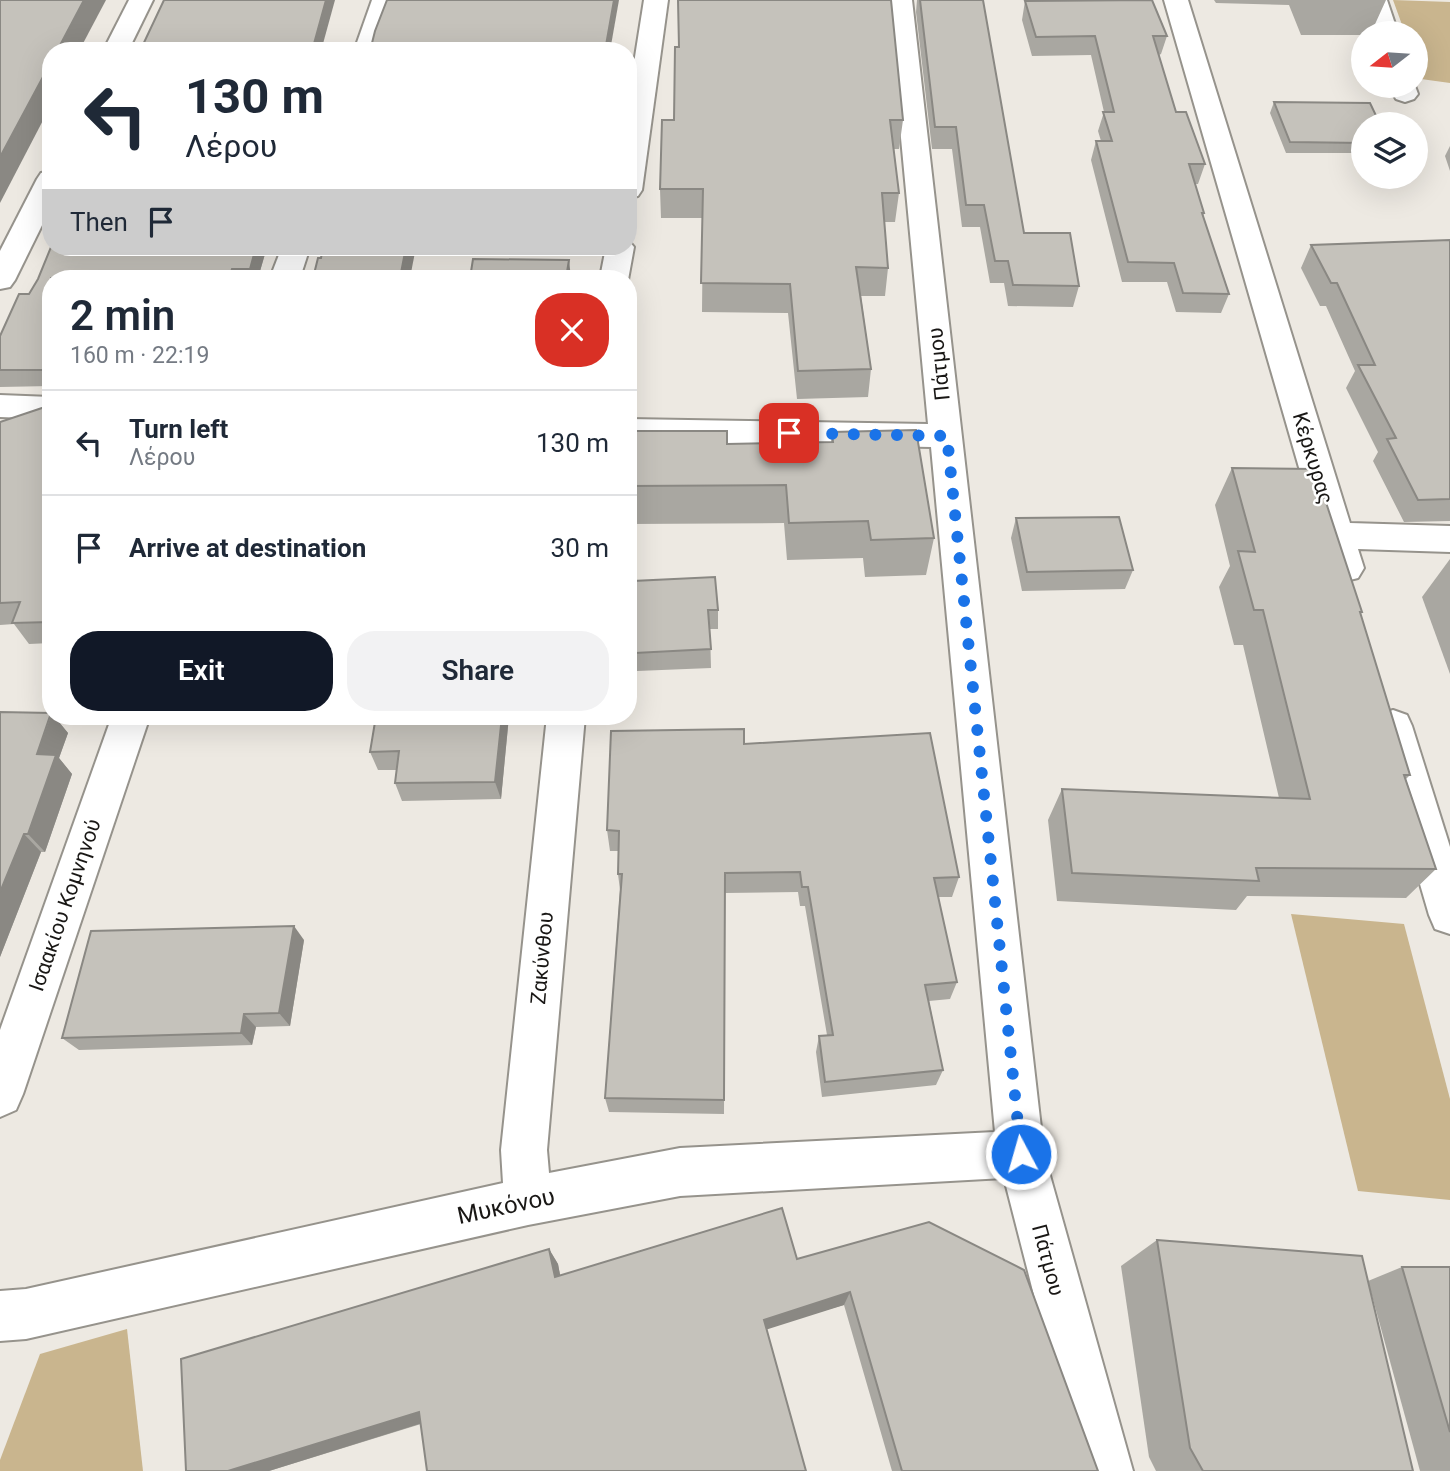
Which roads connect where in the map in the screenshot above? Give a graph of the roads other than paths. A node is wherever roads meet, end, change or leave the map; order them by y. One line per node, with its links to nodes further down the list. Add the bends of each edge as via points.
1 (141, 0): 8 (street)
2 (384, 0): 9 (street)
3 (656, 0): 10 (street)
4 (900, 0): 16 (street, Πάτμου)
5 (1177, 0): 17 (street, Κέρκυρας)
6 (1375, 0): 7 (street)
7 (1382, 21)
8 (120, 42)
9 (369, 42)
10 (637, 129)
11 (42, 197): 12 (street)
12 (0, 280)
13 (0, 407): 14 (street)
14 (42, 408)
15 (637, 430): 16 (street)
16 (947, 436): 26 (street, Πάτμου)
17 (1336, 535): 18 (street); 19 (street, Κέρκυρας)
18 (1450, 539)
19 (1356, 600)
20 (1383, 692): 23 (street)
21 (128, 725): 25 (street, Ισαακίου Κομνηνού)
22 (565, 725): 27 (street, Ζακύνθου, via 524,1150)
23 (1440, 850): 24 (street)
24 (1450, 915)
25 (0, 1094)
26 (1021, 1154): 27 (street, Μυκόνου, via 680,1172); 29 (street, Πάτμου)
27 (528, 1201): 28 (street, Μυκόνου, via 26,1314)
28 (0, 1316)
29 (1106, 1471)

